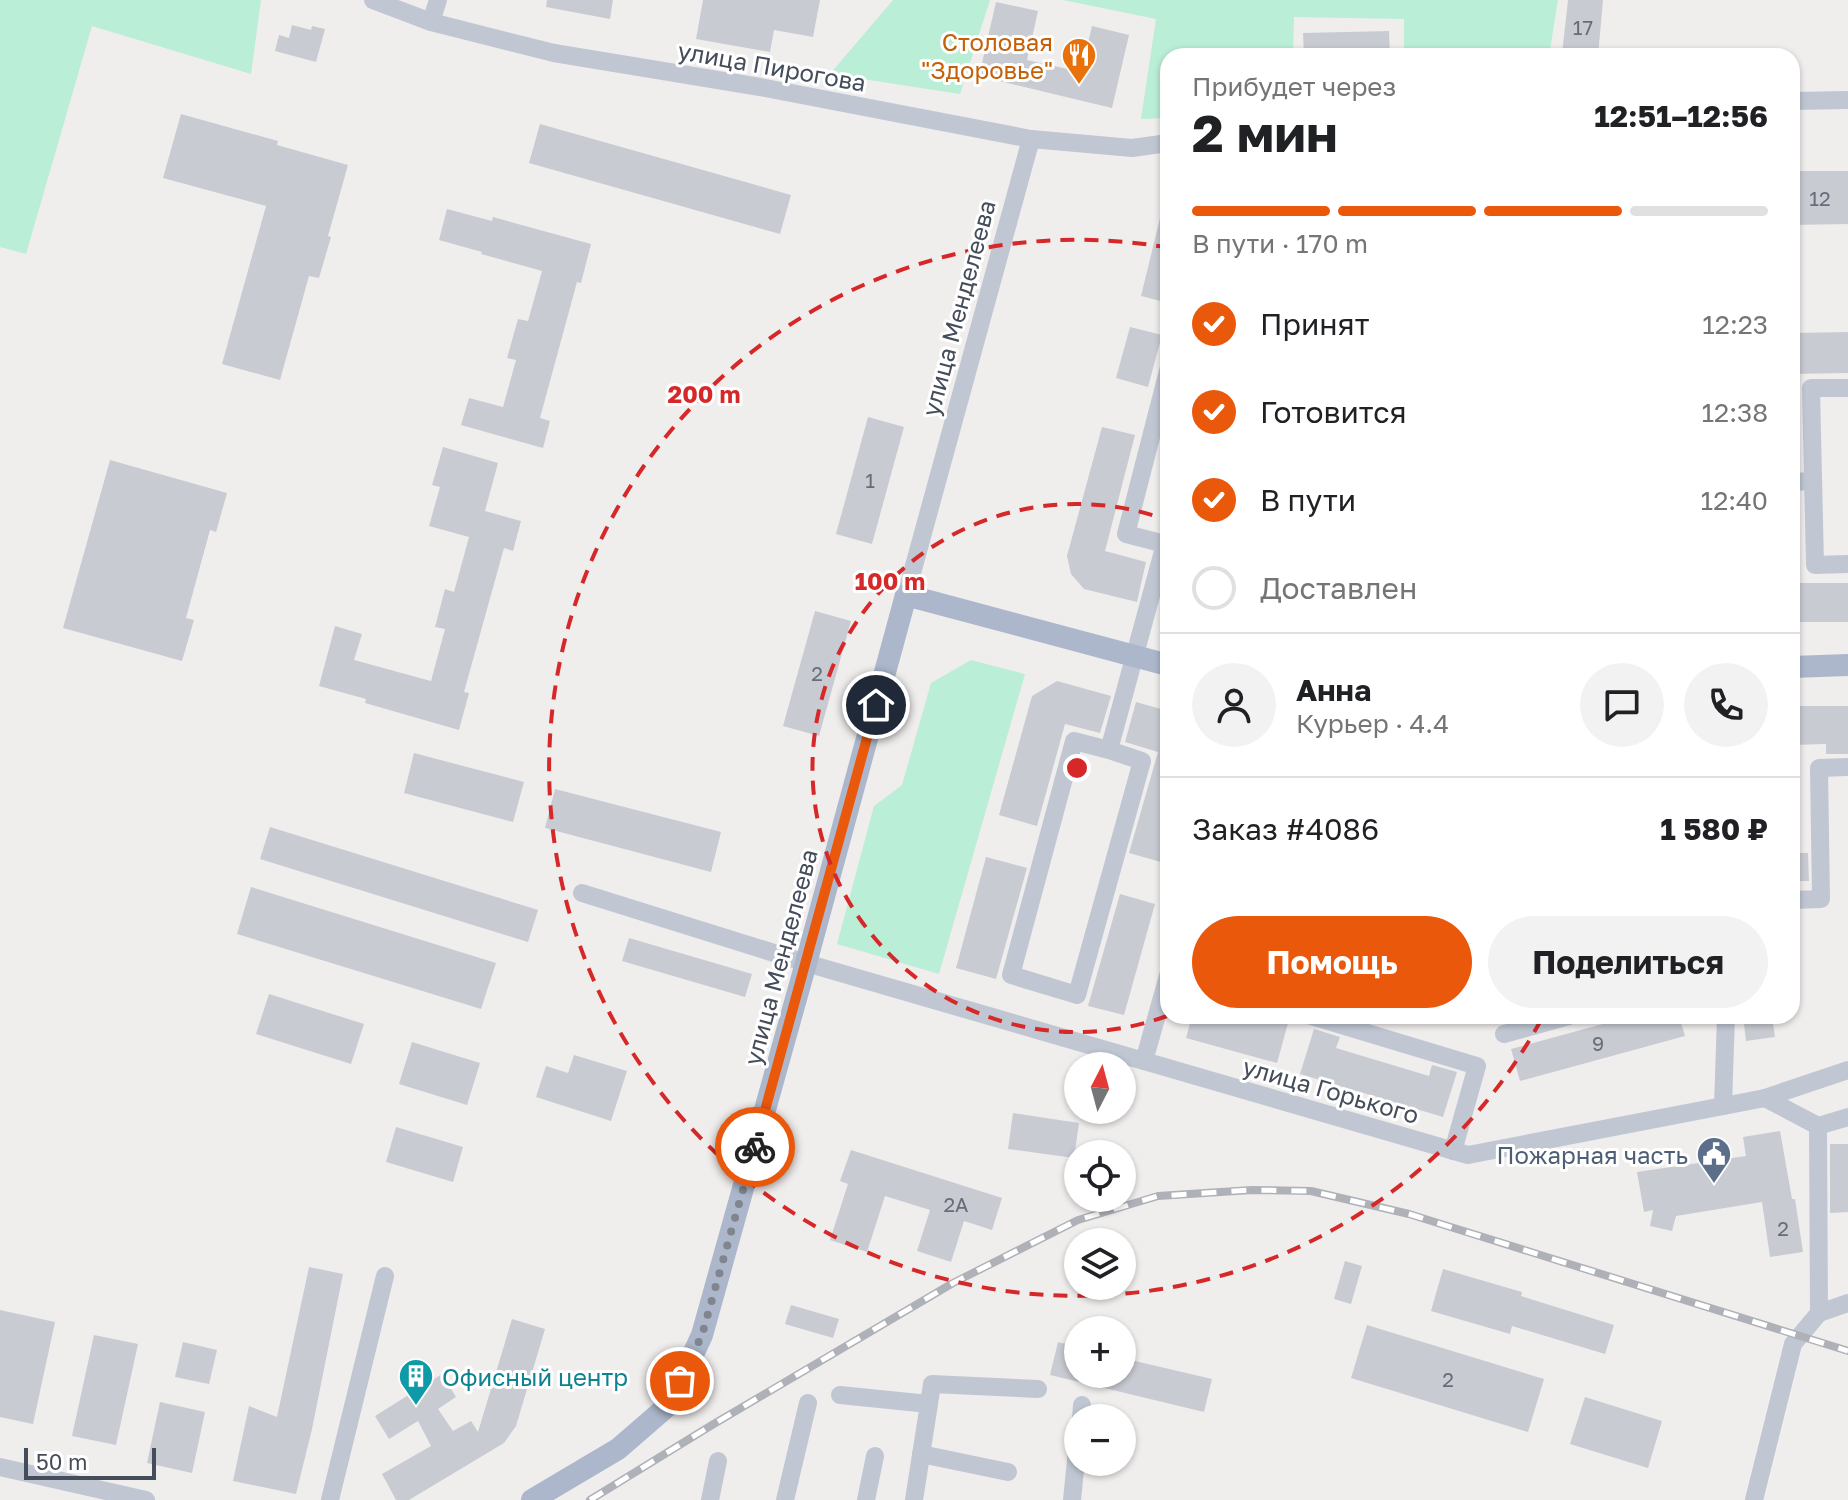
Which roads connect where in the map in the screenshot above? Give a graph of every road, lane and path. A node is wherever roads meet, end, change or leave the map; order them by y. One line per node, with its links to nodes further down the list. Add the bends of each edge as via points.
1 (373, 0): 3 (street, улица Пирогова)
2 (438, 0): 3 (street)
3 (431, 22): 6 (street, улица Пирогова, via 554,53)
4 (1848, 100): 5 (street)
5 (1800, 101)
6 (1031, 139): 7 (street, улица Пирогова, via 1132,148); 15 (street, улица Менделеева)
7 (1160, 144)
8 (1848, 388): 10 (street, via 1811,388)
9 (1160, 402): 12 (street, via 1126,534)
10 (1813, 481): 11 (street); 13 (street, via 1815,565)
11 (1800, 482)
12 (1160, 543)
13 (1848, 564)
14 (1160, 566): 16 (street)
15 (906, 595): 16 (main road); 24 (main road, улица Менделеева)
16 (1135, 656): 17 (main road); 20 (street)
17 (1160, 663)
18 (1848, 665): 19 (main road)
19 (1800, 667)
20 (1109, 750): 20 (street, via 1074,741 1011,975 1077,995 1142,761)
21 (1848, 767): 23 (street, via 1819,768 1821,899)
22 (582, 893): 24 (street, улица Горького)
23 (1800, 900)
24 (806, 963): 30 (street, улица Горького); 52 (main road, улица Менделеева, via 702,1335 670,1404 618,1449)
25 (1160, 1004): 30 (street)
26 (1338, 1024): 36 (street, via 1477,1066)
27 (1540, 1024): 29 (street)
28 (1726, 1024): 33 (street)
29 (1504, 1034)
30 (1144, 1061): 36 (street, улица Горького)
31 (1848, 1070): 32 (street, улица Горького)
32 (1765, 1098): 33 (street, улица Горького); 35 (street)
33 (1723, 1106): 36 (street, улица Горького, via 1468,1155)
34 (1848, 1117): 35 (street)
35 (1818, 1126): 39 (street)
36 (1453, 1151)
37 (385, 1276): 51 (street)
38 (1848, 1303): 39 (street)
39 (1819, 1313): 58 (street, via 1793,1344)
40 (1038, 1389): 43 (street, via 932,1384)
41 (840, 1395): 43 (street)
42 (808, 1403): 54 (street)
43 (929, 1404): 44 (street)
44 (921, 1454): 48 (street); 56 (street)
45 (875, 1456): 55 (street)
46 (718, 1461): 53 (street)
47 (0, 1467): 50 (street)
48 (1008, 1472)
49 (1074, 1476): 57 (street)
50 (146, 1500)
51 (330, 1500)
52 (532, 1500)
53 (710, 1500)
54 (785, 1500)
55 (866, 1500)
56 (914, 1500)
57 (1072, 1500)
58 (1754, 1500)

